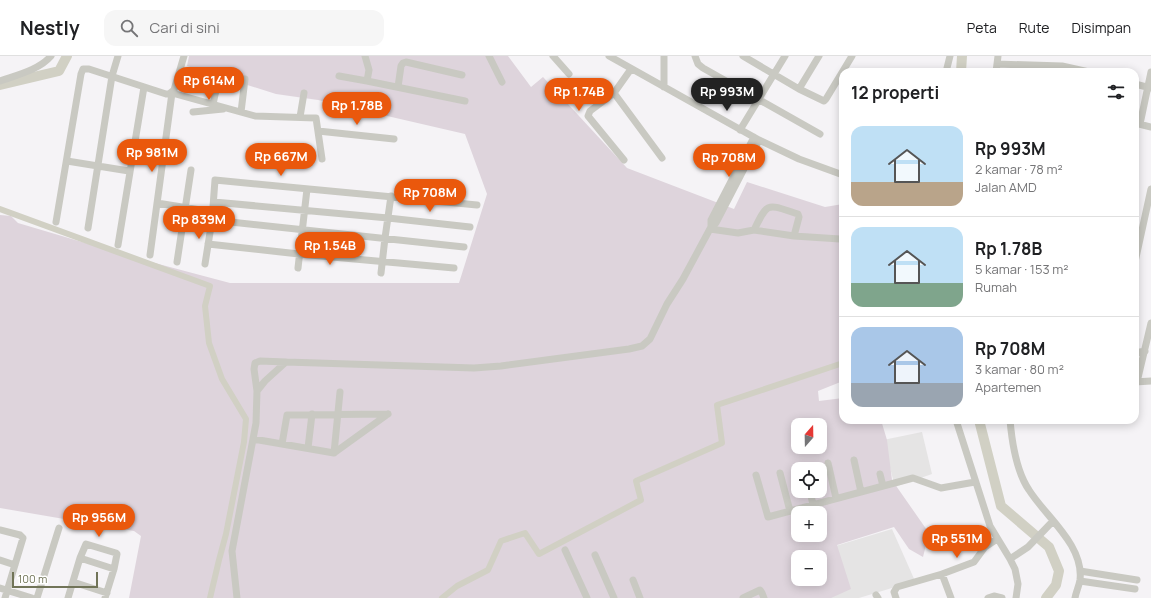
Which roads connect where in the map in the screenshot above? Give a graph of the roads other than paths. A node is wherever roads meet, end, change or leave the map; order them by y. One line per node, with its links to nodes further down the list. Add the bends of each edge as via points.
1 (51, 56): 32 (street, via 40,65)
2 (118, 56): 28 (street)
3 (184, 56): 41 (street)
4 (365, 56): 33 (street, via 369,70)
5 (489, 56): 34 (street)
6 (553, 56): 25 (street)
7 (609, 56): 16 (street)
8 (664, 56): 38 (street)
9 (695, 56): 44 (street, via 703,68)
10 (743, 56): 26 (street)
11 (785, 56): 26 (street)
12 (819, 56): 40 (street)
13 (852, 56): 19 (street)
14 (950, 56): 20 (street)
15 (998, 56): 17 (street)
16 (623, 59): 18 (street)
17 (997, 64): 21 (street); 22 (street)
18 (631, 68): 38 (street); 43 (street)
19 (845, 68)
20 (947, 68)
21 (996, 68)
22 (1071, 68)
23 (220, 72): 46 (street)
24 (1151, 72): 39 (street)
25 (569, 74)
26 (774, 74): 40 (street); 44 (street)
27 (462, 75): 37 (street, via 406,62 401,66)
28 (112, 76): 36 (street); 62 (street, via 85,68 81,72); 63 (street)
29 (339, 76): 33 (street)
30 (839, 78): 40 (street, via 824,101)
31 (245, 79): 49 (street)
32 (0, 81)
33 (367, 81): 37 (street)
34 (502, 82)
35 (1139, 85): 39 (street)
36 (144, 87): 41 (street, via 166,94); 65 (street)
37 (398, 87): 45 (street)
38 (664, 87): 54 (street)
39 (1149, 88): 50 (street)
40 (799, 89)
41 (172, 93): 46 (street); 71 (street)
42 (304, 93): 51 (street)
43 (614, 93): 59 (street); 61 (street, via 590,111 588,116)
44 (759, 99): 54 (street); 56 (street)
45 (465, 101)
46 (213, 104): 47 (street)
47 (228, 108): 48 (street); 49 (street)
48 (193, 112)
49 (241, 112): 51 (street, via 255,116)
50 (1139, 116)
51 (300, 117): 55 (street, via 316,118)
52 (1139, 125): 53 (street)
53 (1151, 127)
54 (740, 130): 57 (street)
55 (318, 131): 58 (street); 60 (street)
56 (820, 134)
57 (757, 138): 66 (street, via 800,159); 81 (street, via 716,223)
58 (394, 139)
59 (662, 158)
60 (322, 159)
61 (624, 160)
62 (67, 161): 63 (street); 78 (street)
63 (98, 166): 65 (street); 80 (street)
64 (191, 170): 73 (street)
65 (129, 171): 89 (street)
66 (839, 174)
67 (307, 189): 69 (street); 70 (street, via 215,180); 74 (street)
68 (1151, 189): 76 (street)
69 (391, 196): 72 (street); 77 (street)
70 (214, 202): 74 (street); 75 (street)
71 (157, 203): 73 (street); 92 (street)
72 (477, 205)
73 (186, 208): 75 (street); 93 (street)
74 (305, 210): 77 (street); 82 (street)
75 (212, 216): 82 (street); 88 (street)
76 (1148, 217): 87 (street)
77 (388, 218): 79 (street); 85 (street)
78 (56, 222)
79 (470, 227)
80 (88, 228)
81 (711, 228): 83 (street, via 738,233); 102 (street, via 650,339 637,348 474,368)
82 (303, 229): 85 (street); 91 (street)
83 (754, 230): 84 (street); 84 (street, via 765,210 772,206 798,214)
84 (794, 236): 86 (street)
85 (384, 238): 90 (street); 94 (street)
86 (839, 239)
87 (1139, 243)
88 (208, 244): 91 (street); 95 (street)
89 (118, 245)
90 (464, 247)
91 (299, 254): 94 (street); 96 (street)
92 (150, 255)
93 (177, 262)
94 (383, 262): 97 (street); 98 (street)
95 (204, 264)
96 (298, 268)
97 (454, 268)
98 (381, 273)
99 (1151, 323): 100 (street)
100 (1145, 351): 101 (street); 103 (street)
101 (1139, 352)
102 (286, 362): 106 (street); 106 (street, via 255,363)
103 (1139, 372)
104 (1151, 381): 105 (street)
105 (1139, 382)
106 (257, 391): 112 (street)
107 (340, 392): 109 (street)
108 (312, 414): 109 (street); 113 (street, via 287,415); 114 (street)
109 (338, 414): 115 (street); 115 (street, via 388,414)
110 (957, 424): 121 (street)
111 (1010, 424): 128 (street, via 1022,477 1028,490)
112 (253, 439): 113 (street); 153 (street, via 232,551)
113 (282, 444): 114 (street)
114 (308, 448): 115 (street)
115 (334, 453)
116 (854, 460): 123 (street)
117 (828, 463): 125 (street)
118 (780, 473): 127 (street)
119 (880, 474): 122 (street)
120 (756, 476): 127 (street, via 768,516)
121 (975, 482): 122 (street, via 941,488 913,478); 131 (street)
122 (883, 486): 123 (street)
123 (861, 492): 125 (street)
124 (812, 498): 126 (street)
125 (836, 498): 126 (street)
126 (813, 505): 127 (street)
127 (790, 511)
128 (1053, 521): 135 (street, via 1036,540); 139 (street, via 1074,550)
129 (59, 528): 151 (street)
130 (0, 530): 137 (street, via 23,538)
131 (997, 539): 135 (street); 140 (street, via 985,547 974,562)
132 (565, 550): 154 (street)
133 (595, 555): 155 (street)
134 (80, 558): 138 (street); 138 (street, via 86,544 116,553 118,556); 144 (street)
135 (1010, 559): 163 (street, via 1017,577)
136 (0, 560): 137 (street)
137 (15, 565): 147 (street)
138 (114, 569): 148 (street)
139 (1080, 571): 142 (street); 143 (street)
140 (942, 574): 159 (street, via 897,587 894,592); 160 (street)
141 (633, 580): 156 (street)
142 (1137, 580)
143 (1080, 581): 146 (street); 164 (street)
144 (73, 582): 148 (street); 152 (street)
145 (0, 588): 147 (street)
146 (1135, 589)
147 (8, 590): 149 (street); 150 (street)
148 (106, 595)
149 (5, 598)
150 (32, 598)
151 (37, 598)
152 (68, 598)
153 (237, 598)
154 (587, 598)
155 (614, 598)
156 (640, 598)
157 (743, 598): 158 (street, via 760,590)
158 (764, 598)
159 (896, 598)
160 (951, 598)
161 (988, 598): 162 (street)
162 (1002, 598)
163 (1016, 598)
164 (1075, 598)

